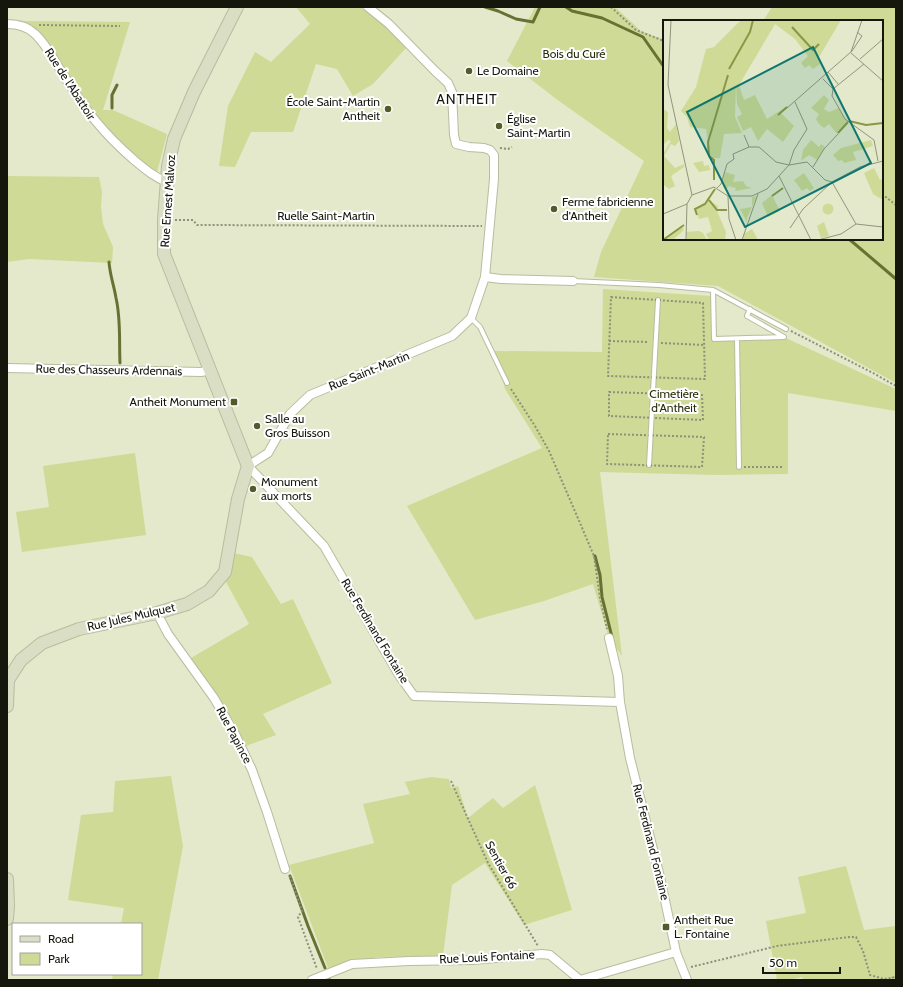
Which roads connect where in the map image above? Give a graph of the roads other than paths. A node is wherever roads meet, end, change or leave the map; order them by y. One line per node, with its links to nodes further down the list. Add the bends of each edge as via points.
1 (238, 7): 4 (street, Rue Ernest Malvoz, via 192,97 174,139)
2 (368, 7): 5 (street, Rue Saint-Martin, via 390,24 448,83 452,92 456,144 484,148 494,155)
3 (7, 24): 4 (street, Rue de l'Abattoir, via 26,27 44,42 85,110 109,137 148,172)
4 (167, 182): 14 (street, Rue Ernest Malvoz, via 164,254)
5 (485, 277): 6 (street); 10 (street, Rue Saint-Martin)
6 (573, 281): 7 (lane)
7 (712, 290): 9 (lane); 12 (lane, via 714,339)
8 (658, 300): 16 (lane)
9 (750, 309): 11 (lane); 12 (lane, via 746,316 784,336)
10 (471, 318): 15 (lane, via 480,328); 17 (street, Rue Saint-Martin, via 452,336 310,395 290,414 268,453)
11 (786, 329)
12 (737, 338): 18 (lane)
13 (7, 368): 14 (street, Rue des Chasseurs Ardennais, via 201,372)
14 (211, 370): 17 (street, Rue Ernest Malvoz)
15 (506, 383)
16 (649, 465)
17 (248, 466): 19 (street, Rue Jules Mulquet, via 238,499 225,572 210,591 186,604); 22 (street, Rue Ferdinand Fontaine, via 324,546 399,675 414,696)
18 (739, 467)
19 (157, 613): 21 (street, Rue Jules Mulquet, via 79,629 42,643 21,660); 24 (street, Rue Papince, via 168,634 214,698 235,734 252,770)
20 (609, 638): 22 (street, Rue Ferdinand Fontaine, via 618,676)
21 (7, 679): 23 (street)
22 (620, 702): 27 (street, Rue Ferdinand Fontaine, via 630,758)
23 (7, 706)
24 (285, 869)
25 (7, 879): 26 (street)
26 (7, 919)
27 (676, 952): 29 (street, Rue Louis Fontaine); 30 (street, Rue Ferdinand Fontaine)
28 (316, 978): 29 (street, Rue Louis Fontaine, via 352,964 473,960 542,954 550,955)
29 (580, 980)
30 (687, 980)

